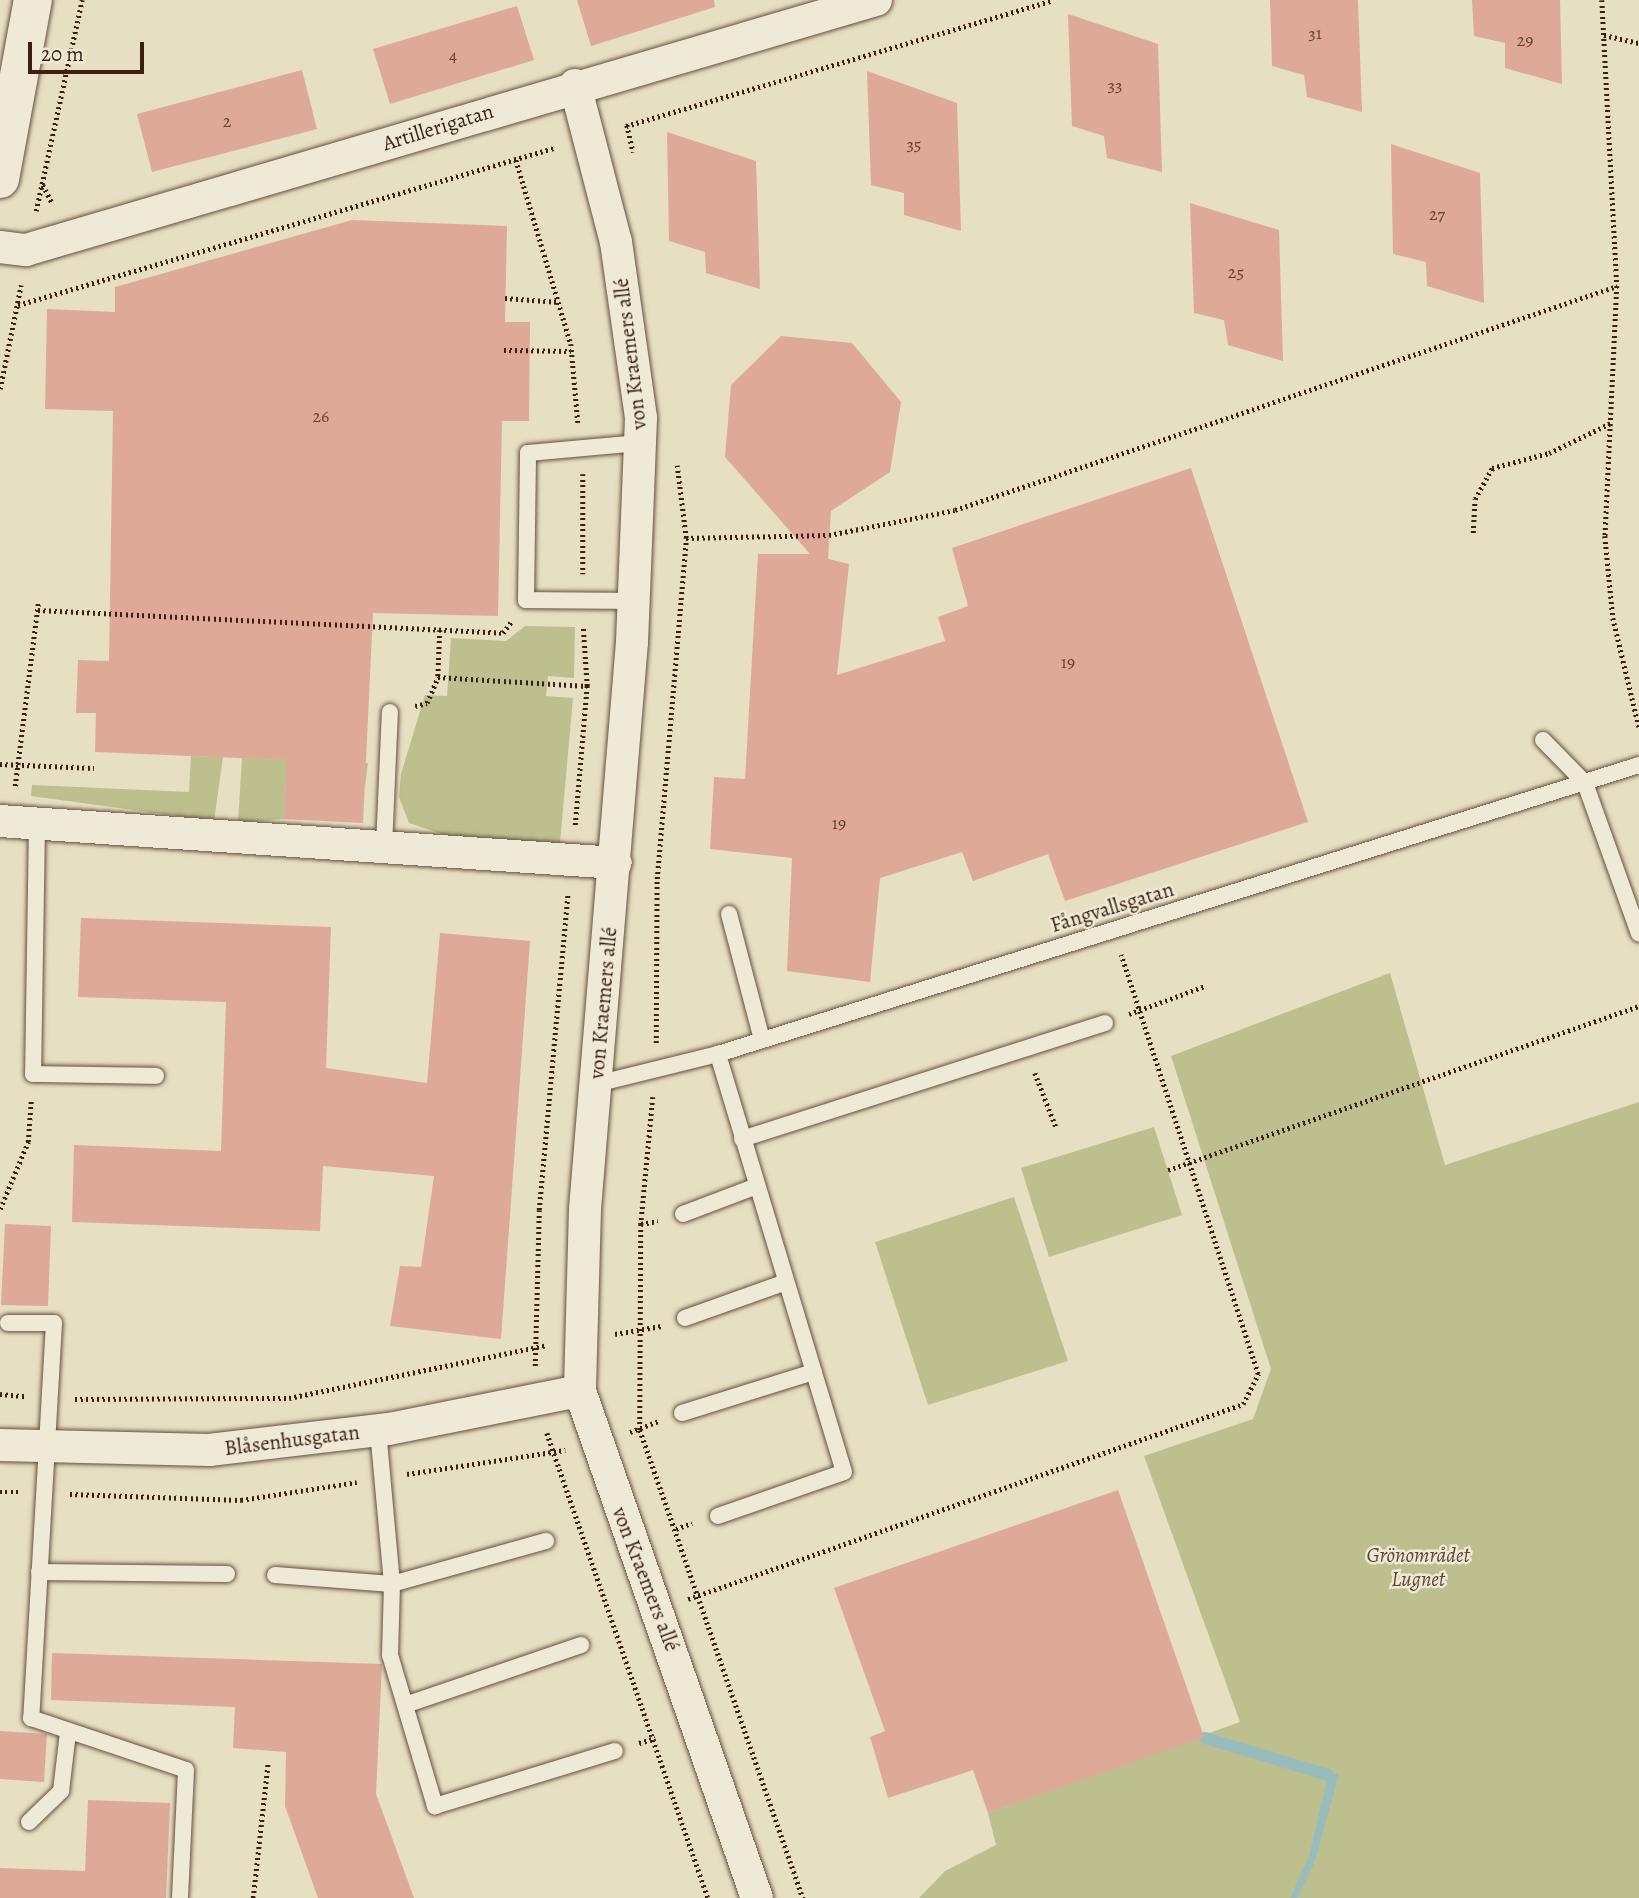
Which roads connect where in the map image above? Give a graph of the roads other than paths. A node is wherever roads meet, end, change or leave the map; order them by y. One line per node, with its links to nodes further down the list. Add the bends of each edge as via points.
1 (33, 0): 4 (street)
2 (876, 0): 3 (street, Artillerigatan)
3 (575, 85): 5 (street, Artillerigatan); 6 (street, von Kraemers allé, via 616,242)
4 (0, 179)
5 (13, 248)
6 (640, 443): 7 (street, von Kraemers allé); 7 (lane, via 528,453 527,600)
7 (634, 601): 14 (street, von Kraemers allé)
8 (390, 712): 13 (lane)
9 (1544, 740): 11 (lane)
10 (1639, 765): 11 (lane, Fångvallsgatan)
11 (1585, 783): 16 (lane); 18 (lane, Fångvallsgatan)
12 (17, 822): 13 (street); 20 (lane, via 33,1074)
13 (384, 847): 14 (street)
14 (616, 863): 21 (street, von Kraemers allé)
15 (729, 914): 18 (lane)
16 (1639, 934)
17 (1105, 1023): 22 (lane)
18 (762, 1040): 19 (lane, Fångvallsgatan)
19 (718, 1054): 21 (lane, Fångvallsgatan); 22 (lane)
20 (156, 1076)
21 (596, 1084): 29 (street, von Kraemers allé)
22 (743, 1139): 23 (lane)
23 (757, 1186): 24 (lane); 25 (lane)
24 (683, 1214)
25 (786, 1282): 26 (lane); 28 (lane)
26 (685, 1318)
27 (8, 1323): 33 (lane, via 54,1322)
28 (814, 1372): 30 (lane); 34 (lane, via 844,1472)
29 (580, 1391): 31 (street, Blåsenhusgatan); 46 (street, von Kraemers allé, via 592,1441 660,1606)
30 (682, 1413)
31 (378, 1430): 33 (street, Blåsenhusgatan, via 209,1450); 39 (lane)
32 (0, 1445): 33 (street, Blåsenhusgatan)
33 (46, 1447): 36 (lane)
34 (718, 1516)
35 (546, 1541): 39 (lane)
36 (39, 1572): 37 (lane); 42 (lane, via 31,1718)
37 (228, 1574)
38 (275, 1575): 39 (lane)
39 (392, 1584): 41 (lane, via 390,1655)
40 (581, 1645): 41 (lane)
41 (408, 1704): 43 (lane, via 435,1806)
42 (68, 1732): 44 (lane, via 61,1791); 45 (lane, via 186,1770)
43 (615, 1751)
44 (29, 1822)
45 (180, 1898)
46 (757, 1898)

